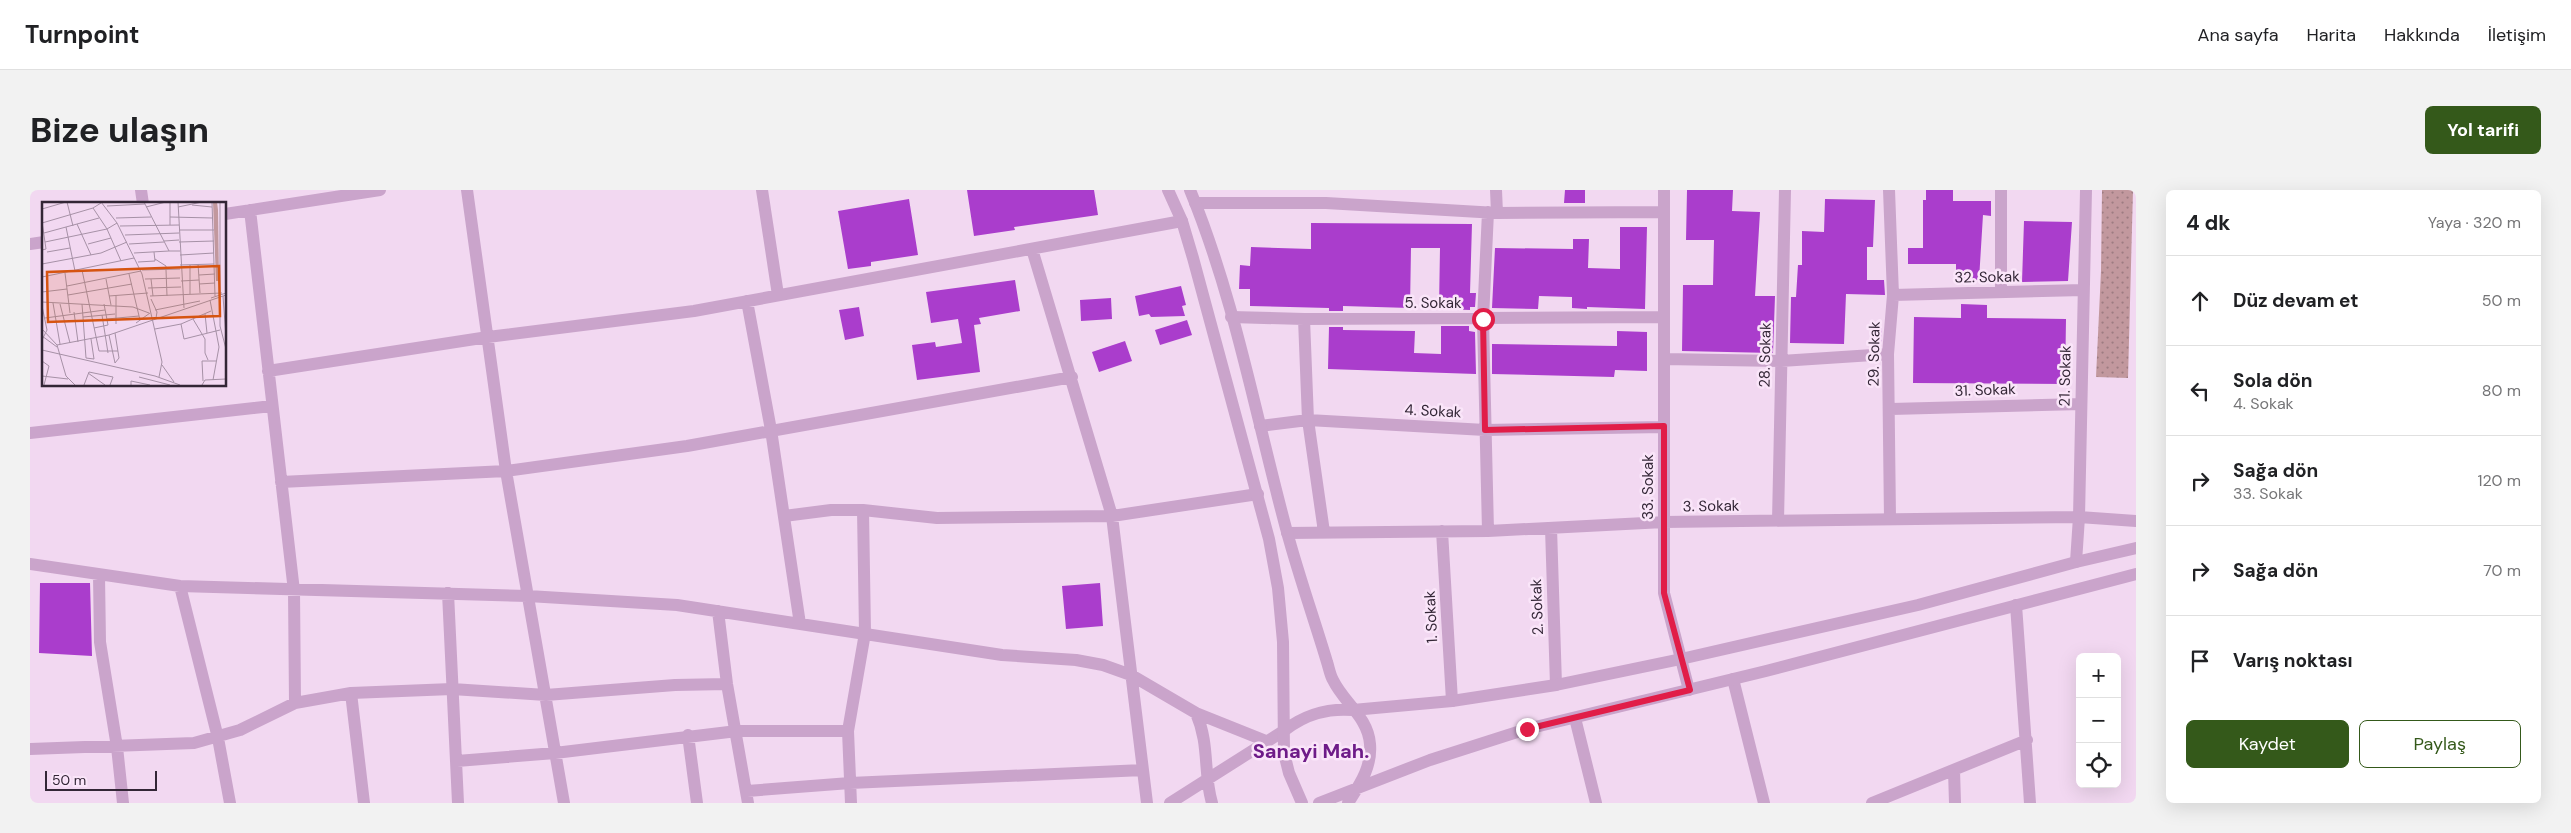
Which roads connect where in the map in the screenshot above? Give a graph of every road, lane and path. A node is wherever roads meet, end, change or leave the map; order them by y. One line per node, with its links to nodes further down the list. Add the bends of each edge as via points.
1 (375, 190): 13 (street)
2 (467, 190): 28 (street)
3 (762, 190): 22 (street)
4 (1168, 190): 17 (street)
5 (1190, 190): 12 (street)
6 (1496, 190): 14 (street)
7 (1664, 190): 15 (street, 33. Sokak)
8 (1785, 190): 31 (street, 28. Sokak)
9 (1889, 190): 21 (street, 29. Sokak)
10 (2002, 190): 20 (street)
11 (2086, 190): 19 (street, 21. Sokak)
12 (1195, 204): 14 (street, via 1326,203); 24 (street)
13 (250, 210): 16 (street); 32 (street)
14 (1492, 212): 15 (street); 27 (street)
15 (1664, 212): 25 (street, 33. Sokak)
16 (226, 214)
17 (1182, 221): 18 (street); 45 (street)
18 (1032, 249): 22 (street); 33 (street)
19 (2083, 290): 20 (street, 32. Sokak); 34 (street, 21. Sokak)
20 (2001, 292): 21 (street, 32. Sokak)
21 (1893, 295): 29 (street, 29. Sokak)
22 (778, 296): 23 (street)
23 (747, 301): 28 (street, via 694,311); 40 (street)
24 (1231, 317): 26 (street, 5. Sokak); 38 (street)
25 (1664, 317): 27 (street, 5. Sokak); 30 (street, 33. Sokak)
26 (1304, 319): 27 (street, 5. Sokak); 37 (street)
27 (1483, 319): 41 (street)
28 (488, 336): 32 (street); 43 (street)
29 (1888, 354): 31 (street); 36 (street, 29. Sokak)
30 (1664, 359): 31 (street); 39 (street, 33. Sokak)
31 (1781, 361): 51 (street, 28. Sokak)
32 (268, 371): 35 (street)
33 (1072, 377): 40 (street); 48 (street)
34 (2081, 404): 36 (street, 31. Sokak); 49 (street, 21. Sokak)
35 (272, 406): 42 (street); 44 (street)
36 (1891, 409): 50 (street, 29. Sokak)
37 (1308, 420): 38 (street, 4. Sokak); 41 (street, 4. Sokak); 57 (street)
38 (1260, 426): 58 (street)
39 (1664, 426): 41 (street, 4. Sokak); 53 (street, 33. Sokak)
40 (772, 430): 43 (street, via 687,446); 47 (street)
41 (1485, 430): 55 (street)
42 (30, 433)
43 (506, 471): 44 (street); 67 (street)
44 (281, 482): 65 (street)
45 (1258, 494): 48 (street); 86 (street, via 1278,588)
46 (863, 510): 47 (street); 48 (street, via 937,518); 71 (street)
47 (784, 516): 70 (street)
48 (1112, 516): 73 (street)
49 (2079, 517): 50 (street, 3. Sokak); 52 (street, 3. Sokak); 60 (street, 21. Sokak)
50 (1890, 519): 51 (street, 3. Sokak)
51 (1778, 521): 53 (street, 3. Sokak)
52 (2136, 521)
53 (1664, 522): 54 (street, 3. Sokak); 72 (street, 33. Sokak, via 1664,593)
54 (1551, 528): 55 (street, 3. Sokak); 76 (street, 2. Sokak)
55 (1488, 530): 56 (street, 3. Sokak)
56 (1442, 531): 57 (street, 3. Sokak); 81 (street, 1. Sokak)
57 (1324, 532): 58 (street, 3. Sokak)
58 (1287, 533): 83 (street, via 1332,680)
59 (2136, 548): 60 (street)
60 (2076, 562): 72 (street, via 1918,605)
61 (30, 564): 63 (street)
62 (2136, 574): 68 (street)
63 (99, 576): 64 (street); 93 (street, via 100,642)
64 (180, 586): 65 (street); 90 (street)
65 (294, 591): 66 (street); 82 (street)
66 (448, 593): 67 (street); 77 (street)
67 (528, 596): 69 (street, via 677,605); 80 (street)
68 (2016, 605): 74 (street); 91 (street)
69 (718, 611): 70 (street); 75 (street)
70 (800, 624): 71 (street)
71 (865, 633): 73 (street, via 1002,655 1076,660); 88 (street)
72 (1681, 659): 76 (street); 78 (street, 33. Sokak)
73 (1131, 675): 84 (street); 97 (street)
74 (1733, 679): 78 (street); 117 (street)
75 (727, 684): 80 (street); 87 (street)
76 (1556, 685): 81 (street)
77 (452, 689): 79 (street); 80 (street); 96 (street)
78 (1690, 690): 85 (street)
79 (351, 693): 82 (street); 105 (street)
80 (546, 695): 95 (street)
81 (1452, 701): 83 (street)
82 (296, 703): 90 (street)
83 (1352, 710): 86 (street, via 1336,708 1315,713); 101 (street, via 1366,724 1370,744 1369,761)
84 (1196, 713): 92 (street); 99 (street, via 1206,741)
85 (1575, 718): 101 (street, via 1479,743); 116 (street)
86 (1285, 730): 92 (street); 113 (street, via 1284,753)
87 (736, 731): 88 (street); 89 (street); 102 (street)
88 (848, 731): 100 (street)
89 (688, 735): 95 (street); 108 (street)
90 (218, 738): 93 (street, via 194,743); 104 (street)
91 (2027, 740): 98 (street); 120 (street)
92 (1266, 742): 99 (street)
93 (117, 747): 94 (street); 103 (street)
94 (30, 749)
95 (556, 753): 96 (street); 107 (street)
96 (457, 761): 106 (street)
97 (1143, 770): 100 (street); 110 (street)
98 (1954, 770): 118 (street); 119 (street)
99 (1208, 779): 111 (street); 112 (street)
100 (850, 783): 102 (street); 109 (street)
101 (1357, 789): 114 (street); 115 (street)
102 (747, 797)
103 (123, 803)
104 (230, 803)
105 (364, 803)
106 (458, 803)
107 (564, 803)
108 (697, 803)
109 (851, 803)
110 (1147, 803)
111 (1170, 803)
112 (1212, 803)
113 (1302, 803)
114 (1320, 803)
115 (1348, 803)
116 (1596, 803)
117 (1764, 803)
118 (1872, 803)
119 (1955, 803)
120 (2030, 803)

